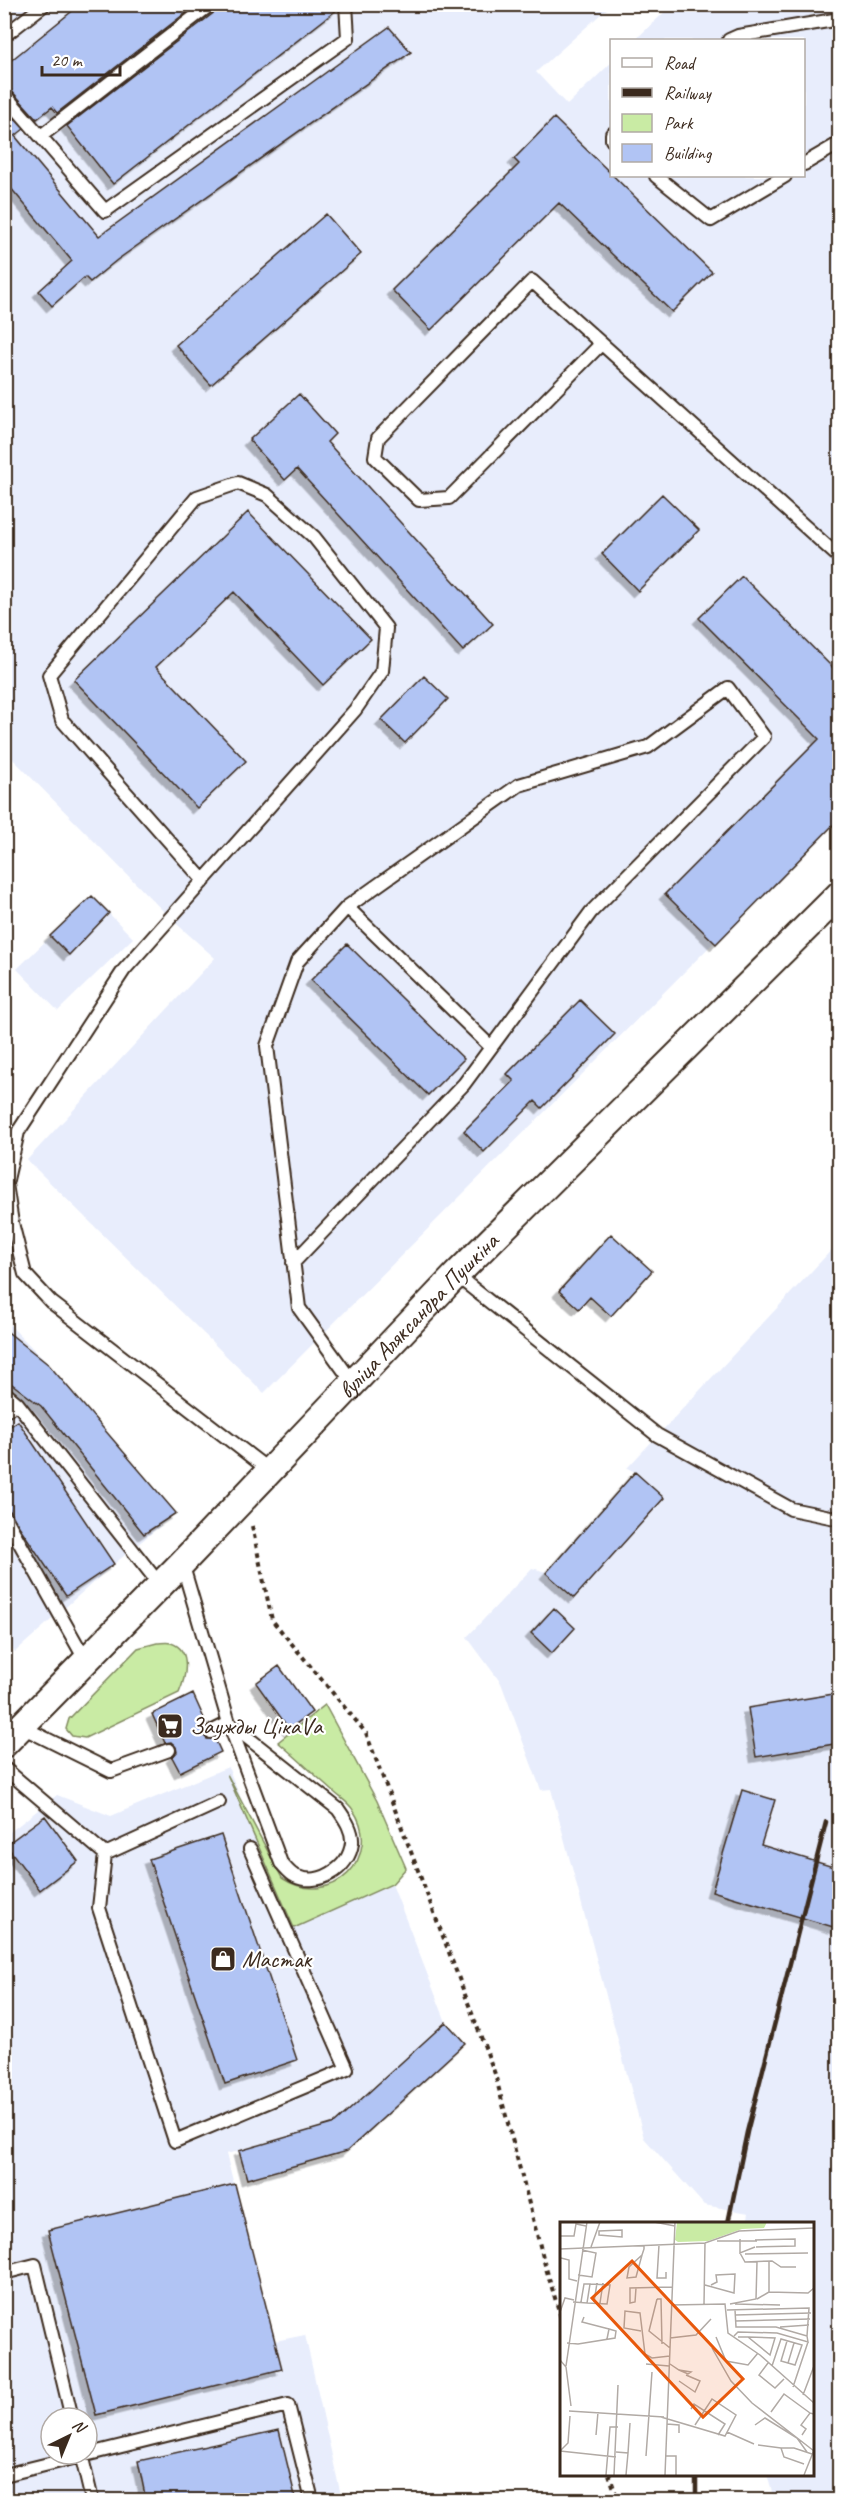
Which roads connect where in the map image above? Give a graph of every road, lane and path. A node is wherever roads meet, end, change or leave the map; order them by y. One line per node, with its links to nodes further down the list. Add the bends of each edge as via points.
1 (45, 4): 5 (lane)
2 (211, 4): 8 (lane)
3 (346, 4): 8 (lane, via 348,38 105,211)
4 (840, 19): 6 (lane)
5 (4, 36)
6 (731, 39)
7 (4, 94): 8 (lane)
8 (41, 136)
9 (840, 143): 10 (lane)
10 (805, 163)
11 (657, 177): 12 (lane, via 711,220)
12 (783, 177)
13 (601, 344): 13 (lane, via 532,281 378,438 375,456 419,500 448,498); 14 (lane)
14 (840, 558)
15 (204, 880): 15 (lane, via 355,711 382,671 386,628 314,537 267,495 238,483 196,497 49,675 62,720); 25 (lane, via 124,970 18,1132 6,1184 26,1274 51,1302)
16 (835, 906): 20 (street, вуліца Аляксандра Пушкіна)
17 (347, 907): 18 (lane); 18 (lane, via 519,785 648,747 728,688 764,737 591,912); 19 (lane, via 297,962 267,1046)
18 (491, 1047): 19 (lane, via 464,1084)
19 (293, 1263): 21 (lane, via 299,1308)
20 (456, 1275): 21 (street, вуліца Аляксандра Пушкіна); 28 (lane, via 657,1435 791,1509)
21 (353, 1383): 25 (street, вуліца Аляксандра Пушкіна)
22 (4, 1392): 23 (lane)
23 (17, 1403): 24 (lane); 30 (lane)
24 (4, 1412)
25 (270, 1471): 26 (street, вуліца Аляксандра Пушкіна)
26 (246, 1496): 29 (street, вуліца Аляксандра Пушкіна); 41 (path, via 272,1620 366,1733 495,2074)
27 (4, 1515): 31 (lane)
28 (840, 1519)
29 (182, 1563): 30 (street, вуліца Аляксандра Пушкіна); 32 (lane)
30 (160, 1585): 31 (street, вуліца Аляксандра Пушкіна)
31 (86, 1661): 34 (street, вуліца Аляксандра Пушкіна)
32 (229, 1723): 32 (lane, via 281,1863 293,1876 308,1879 323,1878 339,1868 352,1842 348,1823 338,1809); 33 (lane)
33 (211, 1732)
34 (13, 1735): 35 (lane, via 111,1772)
35 (168, 1750)
36 (4, 1767): 39 (lane)
37 (219, 1802): 39 (lane)
38 (250, 1849): 39 (lane, via 347,2070 175,2141 99,1908)
39 (105, 1854)
40 (4, 2273): 42 (lane, via 35,2265)
41 (560, 2314)
42 (69, 2406)
43 (99, 2451): 49 (lane, via 288,2405)
44 (39, 2466): 46 (lane)
45 (84, 2466): 48 (lane)
46 (4, 2475)
47 (609, 2475): 50 (path)
48 (92, 2500)
49 (312, 2500)
50 (618, 2500)

